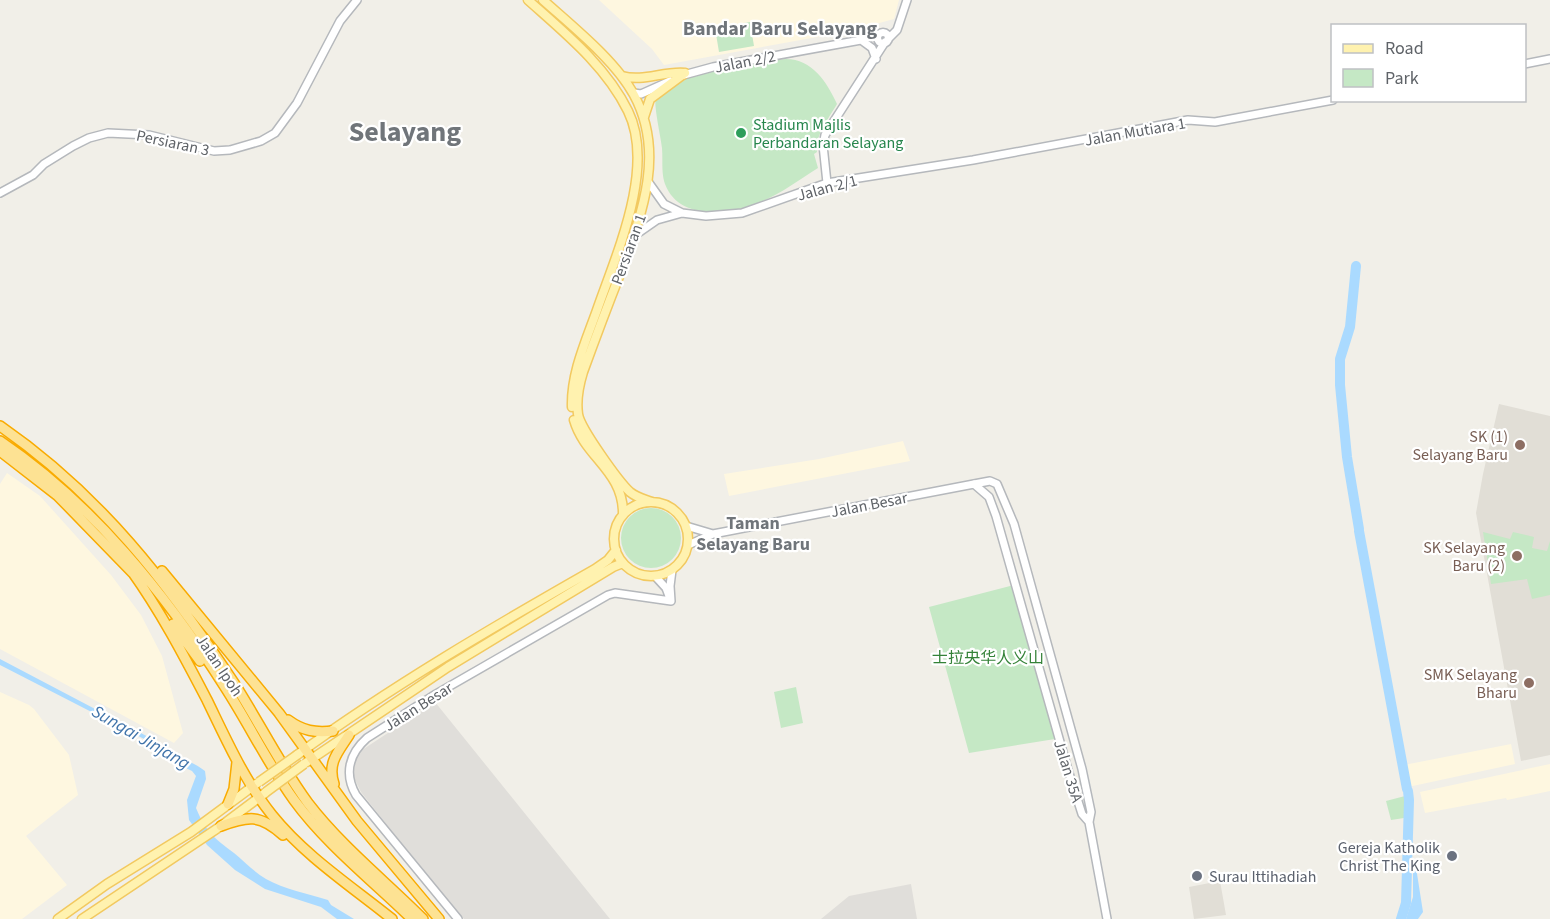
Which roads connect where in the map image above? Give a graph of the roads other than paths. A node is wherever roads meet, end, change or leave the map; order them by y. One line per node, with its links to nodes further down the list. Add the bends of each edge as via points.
1 (357, 0): 21 (street, Persiaran 3, via 340,21 312,78 274,134 230,150 214,151 148,135 108,134 89,138)
2 (528, 0): 7 (main road, Persiaran 1)
3 (543, 0): 12 (main road, Persiaran 1)
4 (907, 0): 5 (street, via 894,34)
5 (882, 38): 6 (street, Jalan 2/2); 8 (street)
6 (861, 40): 8 (street, via 872,48); 11 (street, Jalan 2/2)
7 (582, 49): 13 (main road, via 622,88); 16 (main road, Persiaran 1, via 609,79 629,112)
8 (876, 59): 20 (street, via 825,135)
9 (1550, 59): 10 (street)
10 (1526, 64)
11 (685, 73): 12 (main road, via 633,79); 13 (street, Jalan 2/2, via 649,91); 15 (main road, via 650,99)
12 (622, 76): 13 (main road, Persiaran 1)
13 (634, 93): 15 (main road, Persiaran 1)
14 (1331, 100): 18 (street, Jalan Mutiara 1, via 1215,122 1188,120)
15 (644, 119): 17 (main road, Persiaran 1)
16 (637, 148): 17 (main road); 31 (main road, Persiaran 1, via 631,208 575,371 572,392 572,412 578,431 620,489)
17 (649, 148): 19 (main road, Persiaran 1)
18 (973, 160): 20 (street, Jalan 2/1)
19 (649, 183): 22 (street, via 664,204); 23 (main road, Persiaran 1)
20 (827, 183): 22 (street, Jalan 2/1, via 742,213)
21 (0, 193)
22 (682, 213): 23 (street, Jalan 2/1, via 657,220)
23 (634, 236): 30 (main road, Persiaran 1, via 583,372 578,415 629,491)
24 (0, 426): 29 (highway, Jalan Ipoh)
25 (0, 441): 45 (highway, Jalan Ipoh, via 62,488 135,564 195,642)
26 (0, 451): 37 (highway, via 58,496)
27 (990, 481): 28 (street, Jalan Besar); 52 (street, Jalan 35A, via 997,484 1014,524 1082,769 1091,812)
28 (974, 484): 33 (street, Jalan Besar); 52 (street, Jalan 35A, via 989,496 996,516 1068,770 1082,814)
29 (86, 495): 41 (highway, via 161,570); 59 (highway, Jalan Ipoh, via 143,557 180,605 310,805)
30 (652, 502): 31 (main road, via 641,503); 32 (main road, via 670,507)
31 (622, 515): 35 (main road, via 616,526)
32 (687, 526): 33 (street, Jalan Besar); 34 (main road)
33 (713, 534): 34 (street, Jalan Besar)
34 (688, 545): 38 (main road)
35 (616, 550): 36 (main road); 42 (main road, Jalan Besar, via 595,569 412,676)
36 (623, 563): 39 (main road, via 637,573); 43 (main road, Jalan Besar, via 448,666)
37 (131, 570): 45 (highway); 47 (highway, via 171,631)
38 (672, 570): 39 (main road); 40 (street)
39 (654, 576): 40 (street, via 666,588)
40 (671, 601): 61 (street, Jalan Besar, via 608,595 436,694 357,747 349,765 356,795)
41 (279, 713): 42 (highway, via 303,730); 44 (highway)
42 (333, 731): 44 (main road, Jalan Besar)
43 (349, 735): 46 (main road, Jalan Besar); 50 (highway, via 332,763 333,782)
44 (306, 748): 46 (highway); 48 (main road, Jalan Besar, bridge)
45 (267, 758): 58 (highway, Jalan Ipoh, via 311,821)
46 (313, 758): 49 (main road, Jalan Besar, bridge); 50 (highway)
47 (237, 762): 48 (highway); 51 (highway)
48 (256, 784): 49 (highway); 51 (main road, Jalan Besar)
49 (263, 794): 53 (main road, Jalan Besar); 54 (highway, via 276,820)
50 (339, 795): 60 (highway)
51 (228, 804): 55 (main road, Jalan Besar)
52 (1089, 822): 62 (street)
53 (221, 826): 54 (highway, via 244,818 259,819); 56 (main road, Jalan Besar)
54 (302, 848): 57 (highway)
55 (58, 919)
56 (82, 919)
57 (392, 919)
58 (412, 919)
59 (423, 919)
60 (439, 919)
61 (458, 919)
62 (1107, 919)

